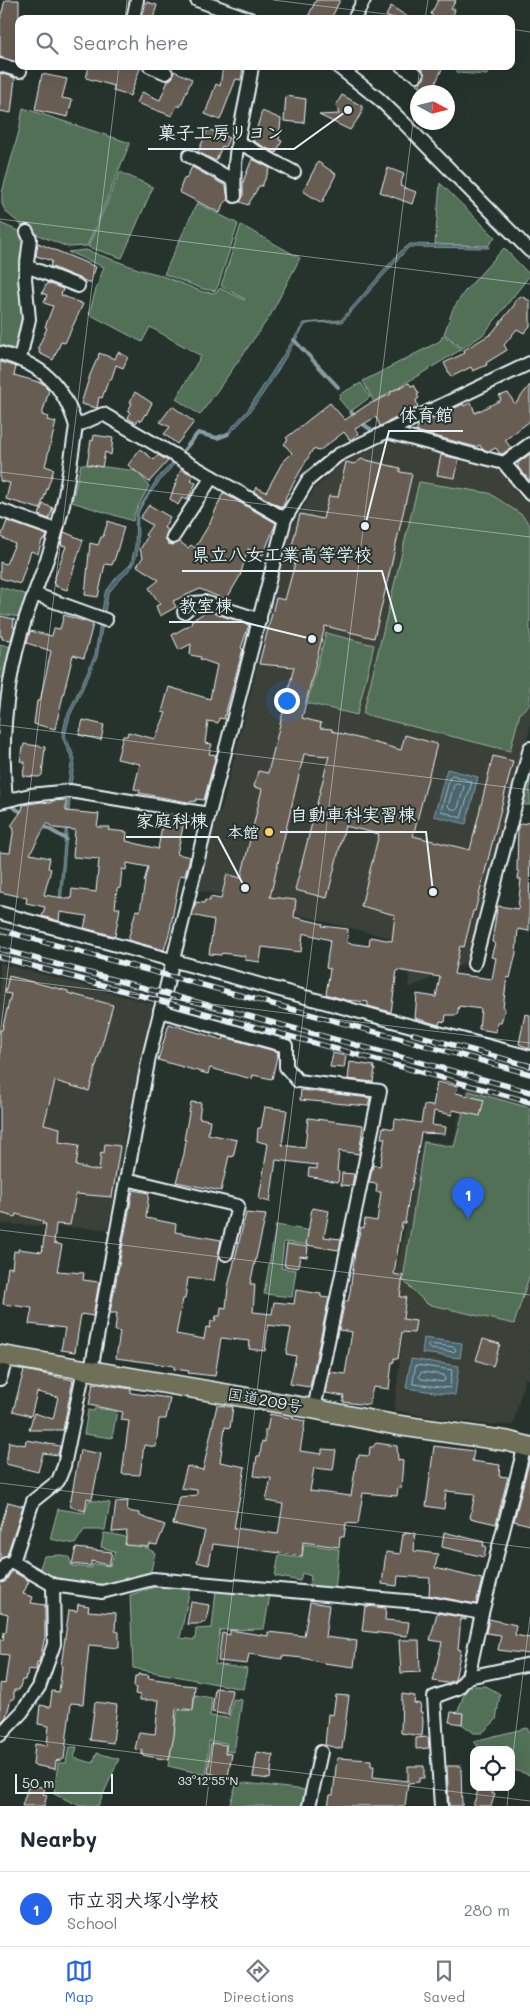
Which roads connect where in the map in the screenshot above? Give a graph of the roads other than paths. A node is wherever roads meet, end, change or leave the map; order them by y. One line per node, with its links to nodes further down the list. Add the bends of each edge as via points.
1 (137, 0): 4 (street)
2 (197, 0): 5 (street)
3 (364, 0): 6 (street)
4 (134, 15)
5 (239, 15)
6 (356, 15)
7 (0, 65): 8 (street)
8 (15, 70)
9 (17, 70): 14 (street)
10 (159, 70): 15 (street)
11 (251, 70): 17 (street)
12 (342, 70): 23 (street, via 404,123)
13 (409, 70): 16 (street)
14 (20, 71)
15 (166, 73)
16 (417, 75)
17 (238, 142): 19 (street); 20 (street)
18 (189, 156): 20 (street)
19 (294, 172)
20 (233, 180): 21 (street)
21 (235, 196)
22 (27, 232): 24 (street, via 30,239)
23 (530, 251)
24 (26, 266): 25 (street); 27 (street, via 29,319)
25 (78, 286)
26 (0, 353): 27 (street)
27 (20, 359): 29 (street, via 39,368 57,386)
28 (530, 363): 30 (street)
29 (76, 426): 33 (street, via 103,414); 37 (street)
30 (387, 432): 32 (street); 36 (street, via 338,455 308,480)
31 (530, 444): 32 (street)
32 (504, 462): 34 (street)
33 (212, 476): 36 (street); 38 (street)
34 (530, 494)
35 (0, 510): 37 (street)
36 (285, 519): 42 (street)
37 (56, 530): 39 (street)
38 (173, 537)
39 (34, 594): 41 (street); 43 (street)
40 (184, 612): 42 (street, via 194,603 205,602)
41 (106, 620)
42 (260, 620): 46 (street)
43 (3, 689): 45 (street, via 0,775)
44 (530, 748): 49 (street)
45 (3, 801): 46 (street, via 30,794 70,790)
46 (209, 814): 48 (street)
47 (0, 913): 48 (street)
48 (172, 961): 50 (street); 51 (street)
49 (474, 964)
50 (160, 1011): 52 (street); 57 (street, via 286,1046 286,1067 298,1081 380,1091)
51 (530, 1057)
52 (126, 1178): 53 (street, via 238,1206); 55 (street)
53 (226, 1254)
54 (4, 1356): 55 (highway, 国道209号); 56 (street)
55 (88, 1369): 57 (highway, 国道209号); 59 (street, via 64,1466 58,1481 33,1501)
56 (0, 1379)
57 (314, 1409): 58 (highway, 国道209号)
58 (528, 1446): 62 (street)
59 (13, 1562): 60 (street, via 6,1564); 61 (street)
60 (0, 1575)
61 (53, 1585): 62 (street, via 102,1592 152,1580 428,1603); 65 (street, via 54,1644 42,1678 22,1712)
62 (482, 1613): 64 (street)
63 (530, 1664): 64 (street)
64 (468, 1677): 68 (street, via 458,1688 434,1697)
65 (0, 1735)
66 (321, 1752): 67 (street)
67 (309, 1806)
68 (441, 1806)

